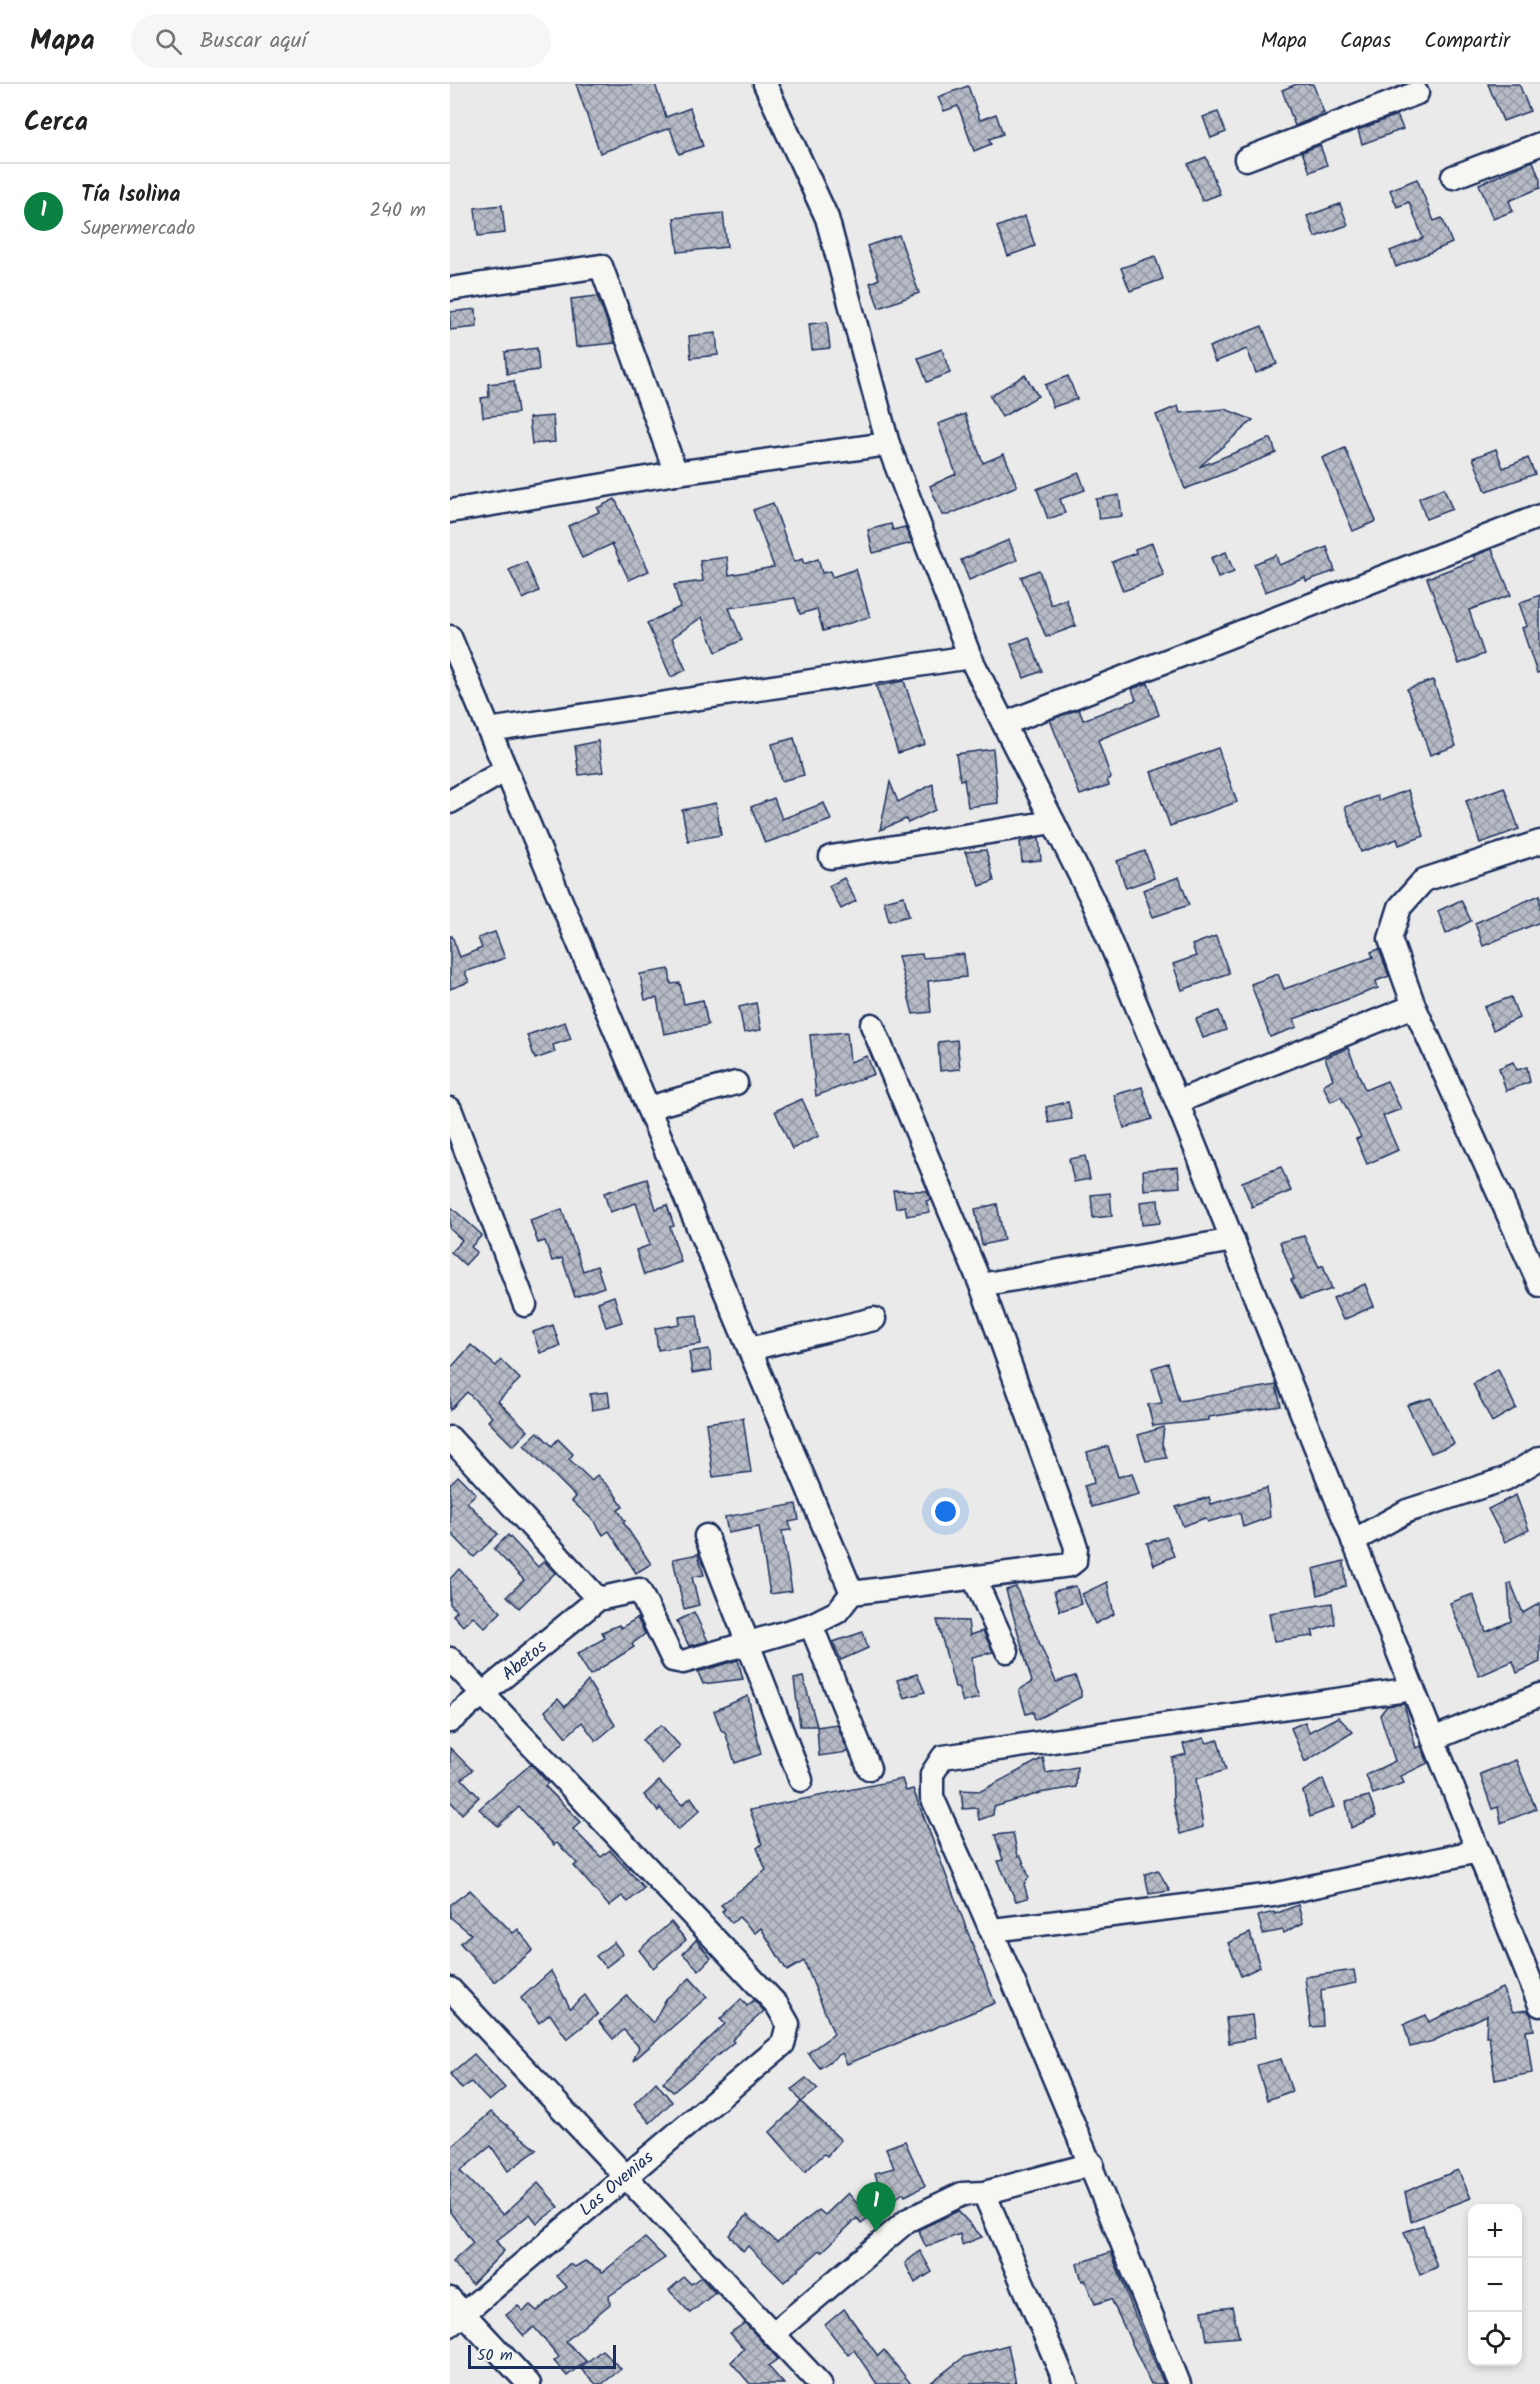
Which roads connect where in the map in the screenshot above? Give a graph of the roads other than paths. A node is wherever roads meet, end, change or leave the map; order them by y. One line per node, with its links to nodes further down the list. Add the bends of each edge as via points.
1 (765, 84): 7 (street, via 827,218)
2 (1417, 93): 4 (street)
3 (1540, 144): 5 (street)
4 (1246, 159)
5 (1453, 177)
6 (450, 289): 8 (street, via 601,266)
7 (888, 444): 8 (street); 12 (street)
8 (676, 473): 9 (street)
9 (450, 511)
10 (1540, 516): 13 (street)
11 (450, 637): 14 (street)
12 (970, 657): 13 (street); 14 (street)
13 (1004, 724): 17 (street)
14 (489, 730): 15 (street)
15 (506, 770): 16 (street); 24 (street)
16 (450, 802)
17 (1053, 822): 19 (street); 23 (street, via 1092,899)
18 (1540, 842): 20 (street, via 1424,880 1400,907 1390,939)
19 (831, 857)
20 (1414, 1006): 23 (street); 28 (street)
21 (872, 1025): 27 (street)
22 (736, 1083): 24 (street)
23 (1177, 1102): 26 (street)
24 (648, 1108): 31 (street)
25 (450, 1110): 29 (street)
26 (1233, 1240): 27 (street); 35 (street)
27 (981, 1285): 36 (street, via 1077,1553 1070,1565)
28 (1540, 1285)
29 (525, 1305)
30 (874, 1319): 31 (street)
31 (750, 1349): 37 (street)
32 (450, 1438): 38 (street)
33 (1540, 1458): 35 (street, via 1505,1479 1407,1511)
34 (706, 1536): 40 (street)
35 (1353, 1541): 43 (street)
36 (974, 1578): 37 (street); 41 (street)
37 (852, 1593): 39 (street, via 837,1612)
38 (598, 1599): 40 (street, via 641,1591 673,1660 678,1663); 44 (street, Abetos)
39 (811, 1625): 40 (street); 48 (street)
40 (747, 1643): 49 (street)
41 (1007, 1651)
42 (450, 1659): 44 (street)
43 (1413, 1689): 47 (street); 51 (street, via 943,1757 932,1774 932,1797)
44 (482, 1693): 46 (street, Abetos); 56 (street, Las Ovenias, via 777,2005 788,2024 783,2044)
45 (1540, 1695): 47 (street)
46 (450, 1721)
47 (1433, 1739): 50 (street)
48 (869, 1768)
49 (801, 1780)
50 (1478, 1851): 51 (street, via 1273,1894); 52 (street)
51 (993, 1930): 55 (street)
52 (1534, 1972): 54 (street)
53 (450, 1989): 56 (street)
54 (1540, 2005)
55 (1092, 2164): 57 (street); 63 (street)
56 (624, 2176): 58 (street, Las Ovenias); 59 (street)
57 (984, 2193): 59 (street, via 962,2194 908,2220); 62 (street)
58 (454, 2312): 60 (street)
59 (773, 2334): 61 (street)
60 (529, 2384)
61 (820, 2384)
62 (1065, 2384)
63 (1179, 2384)

